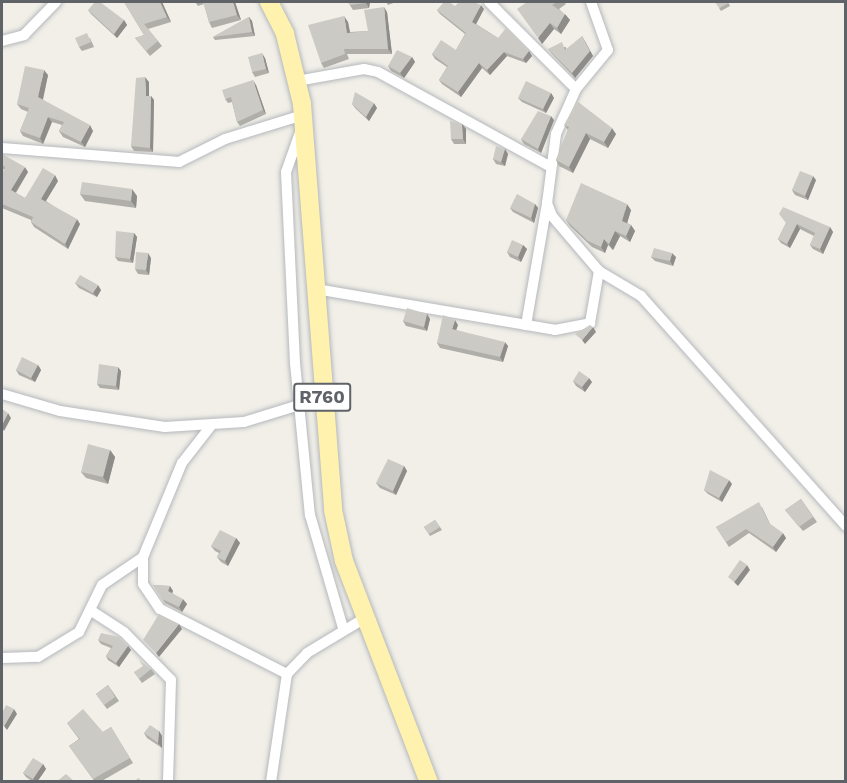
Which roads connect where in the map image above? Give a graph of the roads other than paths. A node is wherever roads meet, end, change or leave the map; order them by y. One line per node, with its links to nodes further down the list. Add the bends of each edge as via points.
1 (56, 2): 5 (street, via 24,35)
2 (269, 2): 6 (main road, R760)
3 (489, 2): 7 (street)
4 (591, 2): 7 (street, via 608,50)
5 (2, 41)
6 (297, 81): 8 (main road, R760); 10 (street, via 364,69 378,72)
7 (576, 89): 10 (street)
8 (303, 119): 9 (street, via 225,139 178,162); 13 (main road, R760); 17 (street, via 286,172)
9 (2, 148)
10 (549, 166): 11 (street)
11 (547, 202): 12 (street); 14 (street)
12 (599, 271): 14 (street, via 590,323 555,330); 19 (street, via 641,296 722,392)
13 (316, 289): 14 (street); 16 (main road, R760)
14 (526, 325)
15 (2, 394): 18 (street, via 110,419)
16 (322, 398): 17 (street); 22 (main road, R760, via 333,510)
17 (299, 406): 18 (street); 23 (street, via 318,555)
18 (210, 427): 20 (street, via 182,463)
19 (844, 519)
20 (142, 558): 21 (street, via 114,574); 25 (street, via 143,584 165,613)
21 (90, 610): 24 (street, via 79,632 40,656); 26 (street, via 124,632 171,680)
22 (364, 618): 23 (street); 28 (main road, R760)
23 (343, 628): 25 (street)
24 (2, 658)
25 (287, 674): 27 (street)
26 (168, 782)
27 (271, 782)
28 (429, 782)

